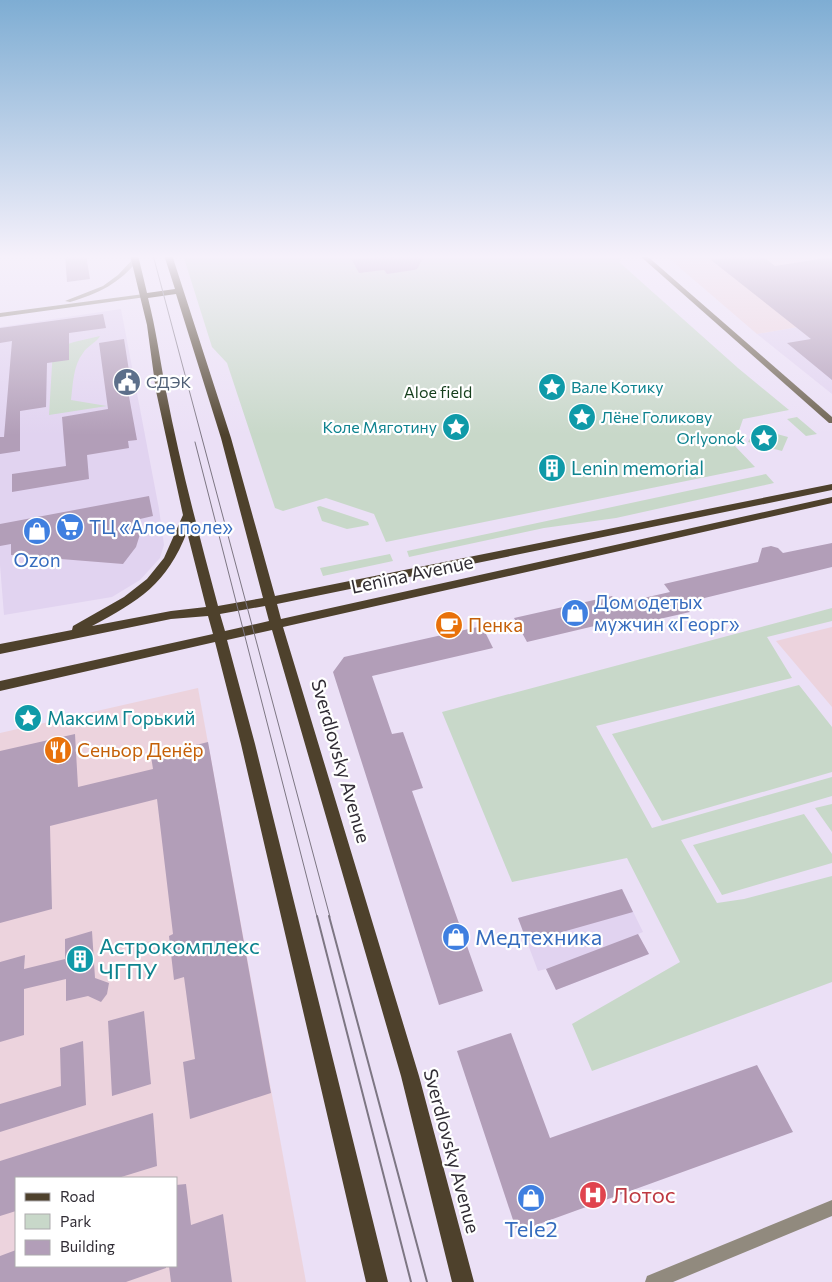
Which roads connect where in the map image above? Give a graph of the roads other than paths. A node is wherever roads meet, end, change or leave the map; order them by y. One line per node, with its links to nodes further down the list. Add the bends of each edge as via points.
1 (149, 315): 9 (main road, via 160,391)
2 (187, 315): 10 (main road, Sverdlovsky Avenue, via 226,438)
3 (711, 315): 4 (main road)
4 (822, 412): 5 (main road); 6 (main road)
5 (832, 417)
6 (832, 421)
7 (832, 488): 10 (main road, Lenina Avenue)
8 (832, 500): 12 (main road, Lenina Avenue)
9 (188, 515): 11 (main road); 13 (main road, via 169,559 154,579 113,610)
10 (271, 600): 11 (main road, Lenina Avenue); 12 (main road, Sverdlovsky Avenue)
11 (214, 611): 13 (main road, Lenina Avenue, via 171,615); 14 (main road)
12 (276, 623): 14 (main road, Lenina Avenue); 19 (main road, Sverdlovsky Avenue, via 410,1076)
13 (66, 635): 15 (main road, Lenina Avenue)
14 (221, 636): 16 (main road, Lenina Avenue); 18 (main road)
15 (0, 649)
16 (0, 686)
17 (832, 1208): 20 (street)
18 (377, 1282)
19 (463, 1282)
20 (653, 1282)

